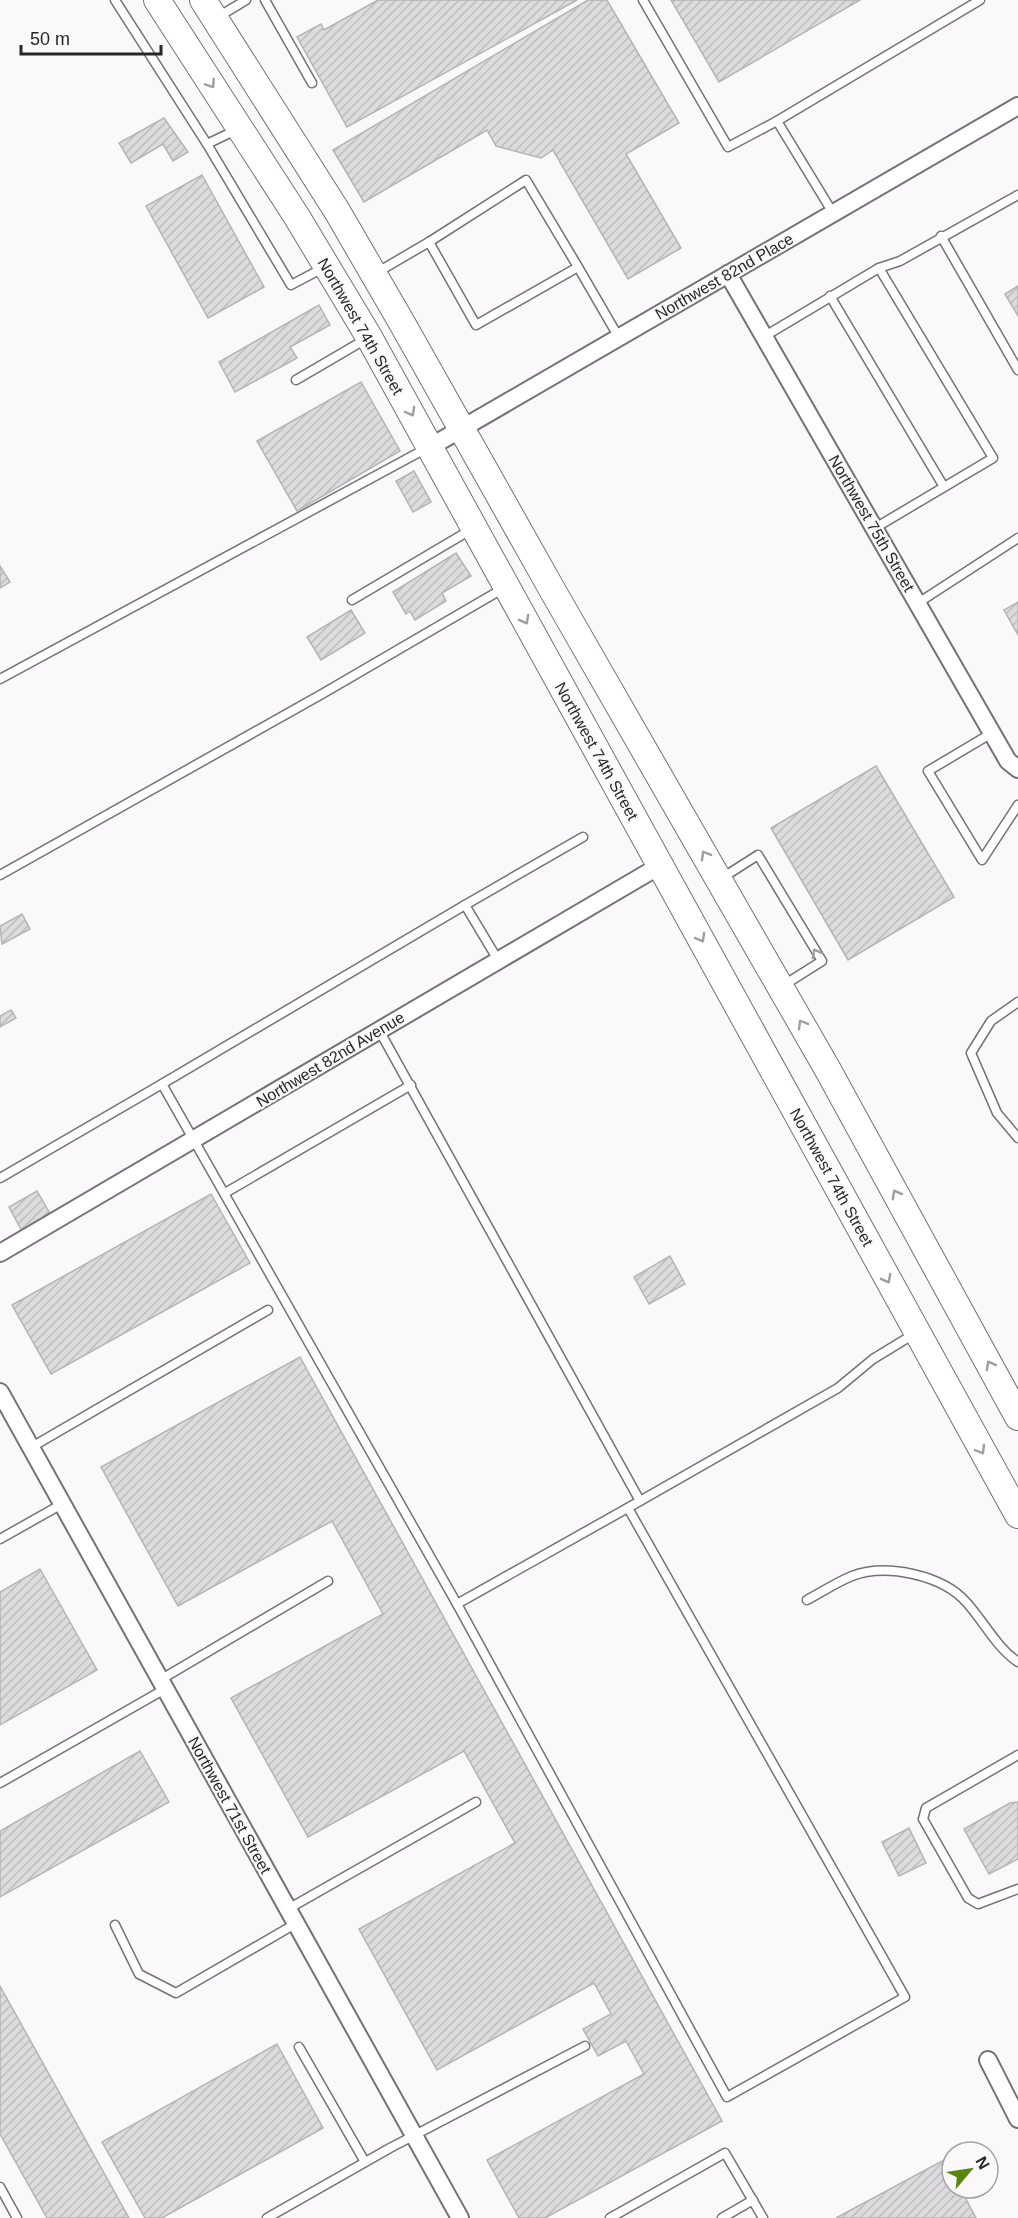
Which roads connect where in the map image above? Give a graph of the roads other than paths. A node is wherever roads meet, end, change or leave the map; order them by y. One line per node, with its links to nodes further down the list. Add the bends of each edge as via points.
1 (115, 0): 12 (lane)
2 (157, 0): 11 (main road, Northwest 74th Street, one-way to 11)
3 (246, 0): 7 (lane)
4 (265, 0): 8 (lane)
5 (643, 0): 10 (lane, via 728,147)
6 (981, 0): 10 (lane)
7 (209, 10): 20 (main road)
8 (312, 83)
9 (1018, 105): 14 (street, Northwest 82nd Place)
10 (777, 121): 14 (lane)
11 (241, 128): 12 (lane); 17 (main road, Northwest 74th Street)
12 (207, 144): 17 (lane, via 291,285)
13 (1018, 195): 15 (lane)
14 (833, 213): 21 (street, Northwest 82nd Place)
15 (941, 236): 19 (lane, via 900,261); 26 (lane)
16 (429, 242): 18 (lane, via 476,325); 18 (lane, via 526,180); 20 (lane)
17 (327, 266): 25 (main road, Northwest 74th Street)
18 (578, 267): 23 (lane)
19 (879, 268): 22 (lane); 30 (lane, via 993,458)
20 (374, 274): 28 (main road)
21 (728, 274): 23 (street, Northwest 82nd Place); 24 (street, Northwest 75th Street)
22 (830, 296): 24 (lane); 30 (lane)
23 (618, 336): 28 (street, Northwest 82nd Place)
24 (765, 336): 32 (street, Northwest 75th Street)
25 (369, 337): 27 (lane); 29 (main road, Northwest 74th Street, one-way to 29)
26 (1018, 370)
27 (296, 380)
28 (462, 429): 29 (street, Northwest 82nd Place); 44 (main road, one-way to 28)
29 (430, 447): 31 (main road, Northwest 74th Street); 37 (lane)
30 (944, 487): 32 (lane)
31 (475, 528): 34 (main road, Northwest 74th Street); 35 (lane)
32 (875, 528): 36 (street, Northwest 75th Street)
33 (1018, 538): 36 (lane)
34 (507, 586): 42 (main road, Northwest 74th Street, one-way to 42); 43 (lane)
35 (352, 600)
36 (918, 603): 38 (street, Northwest 75th Street)
37 (0, 680)
38 (992, 734): 39 (street, Northwest 75th Street, via 1008,761); 40 (lane, via 928,771 982,860)
39 (1018, 769)
40 (1018, 805)
41 (583, 837): 45 (lane)
42 (661, 865): 46 (street, Northwest 82nd Avenue); 58 (main road, Northwest 74th Street, one-way to 58)
43 (0, 875)
44 (719, 880): 47 (main road); 47 (lane, one-way to 44, via 822,961 758,855)
45 (465, 905): 46 (lane); 50 (lane)
46 (498, 960): 49 (street, Northwest 82nd Avenue)
47 (781, 987): 60 (main road, one-way to 47)
48 (1018, 1002): 52 (lane, via 991,1021 971,1053 997,1113)
49 (379, 1030): 51 (lane); 53 (street, Northwest 82nd Avenue)
50 (162, 1084): 53 (lane); 54 (lane)
51 (411, 1086): 55 (lane); 62 (lane)
52 (1018, 1138)
53 (194, 1140): 55 (lane); 56 (street, Northwest 82nd Avenue)
54 (0, 1178)
55 (225, 1193): 69 (lane)
56 (0, 1254)
57 (268, 1310): 61 (lane)
58 (916, 1333): 62 (lane, via 873,1359 838,1388); 65 (main road, Northwest 74th Street, one-way to 65)
59 (0, 1392): 61 (street, Northwest 71st Street)
60 (1018, 1417)
61 (30, 1448): 63 (street, Northwest 71st Street)
62 (640, 1501): 64 (lane)
63 (62, 1504): 66 (lane); 71 (street, Northwest 71st Street)
64 (628, 1508): 69 (lane); 69 (lane, via 905,1997 727,2097)
65 (1018, 1515)
66 (0, 1539)
67 (328, 1581): 71 (lane)
68 (807, 1600): 70 (lane, via 853,1575 913,1574 943,1583 965,1600 1008,1656)
69 (457, 1604)
70 (1018, 1662)
71 (162, 1684): 73 (lane); 76 (street, Northwest 71st Street)
72 (1018, 1755): 75 (lane, via 926,1808 923,1819 968,1898 978,1904)
73 (0, 1783)
74 (476, 1802): 76 (lane)
75 (1018, 1889)
76 (291, 1917): 77 (lane, via 176,1993 139,1974); 82 (street, Northwest 71st Street)
77 (115, 1925)
78 (585, 2046): 82 (lane)
79 (299, 2047): 83 (lane)
80 (988, 2060): 81 (street)
81 (1018, 2119)
82 (414, 2135): 83 (lane); 88 (street, Northwest 71st Street)
83 (365, 2162): 87 (lane)
84 (0, 2187): 86 (lane)
85 (753, 2200): 89 (lane, via 725,2153); 90 (lane); 91 (lane)
86 (17, 2218)
87 (267, 2218)
88 (460, 2218)
89 (610, 2218)
90 (722, 2218)
91 (763, 2218)

